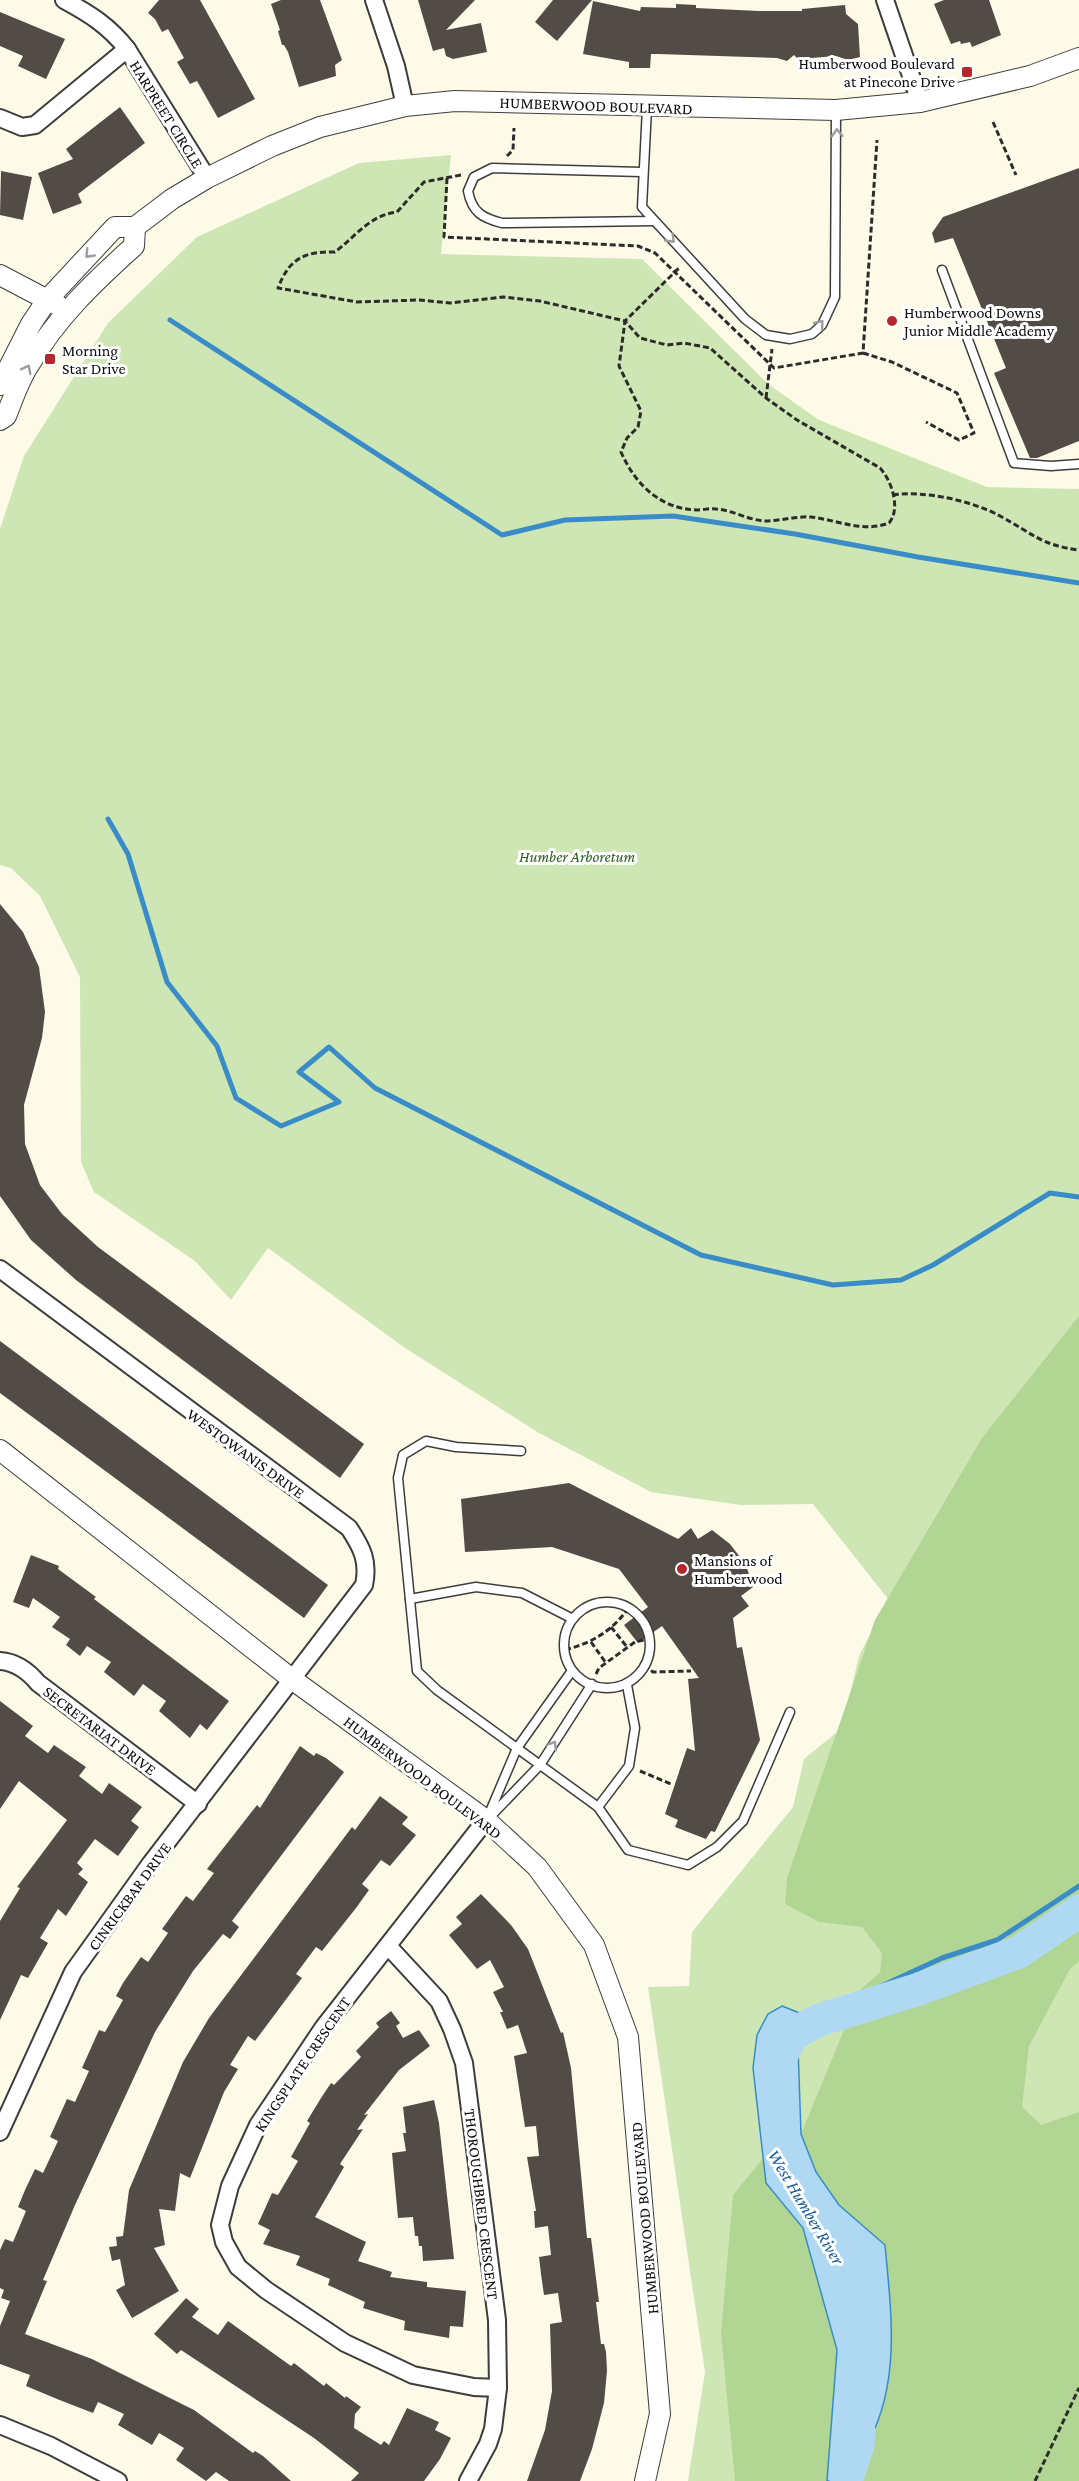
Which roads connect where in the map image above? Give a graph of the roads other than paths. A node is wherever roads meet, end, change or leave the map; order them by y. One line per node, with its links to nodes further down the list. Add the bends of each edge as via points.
1 (64, 0): 4 (street, HARPREET CIRCLE, via 95,16)
2 (374, 0): 7 (street)
3 (885, 0): 6 (street)
4 (127, 49): 10 (street, HARPREET CIRCLE, via 35,125 22,127); 12 (street, HARPREET CIRCLE)
5 (1079, 58): 6 (street, HUMBERWOOD BOULEVARD, via 1030,76)
6 (920, 102): 9 (street, HUMBERWOOD BOULEVARD)
7 (405, 106): 8 (street, HUMBERWOOD BOULEVARD, via 454,101); 12 (street, HUMBERWOOD BOULEVARD, via 320,127)
8 (646, 108): 9 (street, HUMBERWOOD BOULEVARD); 11 (lane)
9 (836, 110): 13 (lane, one-way to 9, via 745,319 766,335 790,339 812,333 822,325 835,297)
10 (0, 118)
11 (642, 172): 13 (lane, via 642,207); 13 (lane, via 492,168 474,177 468,191 475,211 483,218 502,223)
12 (207, 178): 14 (street, HUMBERWOOD BOULEVARD)
13 (654, 221)
14 (135, 227): 17 (street, HUMBERWOOD BOULEVARD, one-way to 17, via 115,227); 18 (street, via 134,246)
15 (942, 270): 21 (lane, via 1014,464)
16 (0, 275): 17 (street)
17 (47, 300): 18 (street); 19 (street, HUMBERWOOD BOULEVARD)
18 (67, 310): 20 (street, one-way to 18, via 6,416 28,366)
19 (0, 385)
20 (0, 420)
21 (1079, 464)
22 (0, 1269): 29 (street, WESTOWANIS DRIVE, via 349,1528 366,1559 364,1585)
23 (0, 1450): 29 (street, HUMBERWOOD BOULEVARD)
24 (522, 1451): 25 (lane, via 426,1441 403,1455 398,1478)
25 (410, 1599): 26 (lane, via 476,1587 522,1593); 33 (lane, via 417,1671)
26 (571, 1618): 28 (lane, via 562,1638); 31 (lane, via 597,1602 620,1603 647,1626 650,1655 639,1676)
27 (0, 1661): 35 (street, SECRETARIAT DRIVE, via 12,1662 31,1675)
28 (571, 1672): 30 (lane); 33 (lane)
29 (293, 1680): 35 (street, CINRICKBAR DRIVE); 37 (street, HUMBERWOOD BOULEVARD)
30 (592, 1684): 31 (lane, via 600,1689); 34 (lane, one-way to 30)
31 (627, 1685): 36 (lane, via 634,1728 629,1766)
32 (790, 1712): 36 (lane, via 742,1821 717,1847 688,1865 628,1850)
33 (517, 1748): 34 (lane); 37 (lane)
34 (540, 1765): 36 (lane); 37 (lane)
35 (198, 1804): 39 (street, CINRICKBAR DRIVE, via 73,1972)
36 (598, 1807)
37 (486, 1820): 38 (street, KINGSPLATE CRESCENT); 44 (street, HUMBERWOOD BOULEVARD, via 537,1867 594,1945 628,2037 660,2414)
38 (388, 1946): 40 (street, THOROUGHBRED CRESCENT, via 439,2001 464,2063 497,2320); 40 (street, KINGSPLATE CRESCENT, via 323,2028 258,2125 230,2186 220,2224 224,2242 238,2267 345,2343 413,2375)
39 (0, 2132)
40 (498, 2388): 43 (street, THOROUGHBRED CRESCENT, via 488,2445)
41 (0, 2426): 42 (street, via 51,2446)
42 (118, 2481)
43 (468, 2481)
44 (645, 2481)

